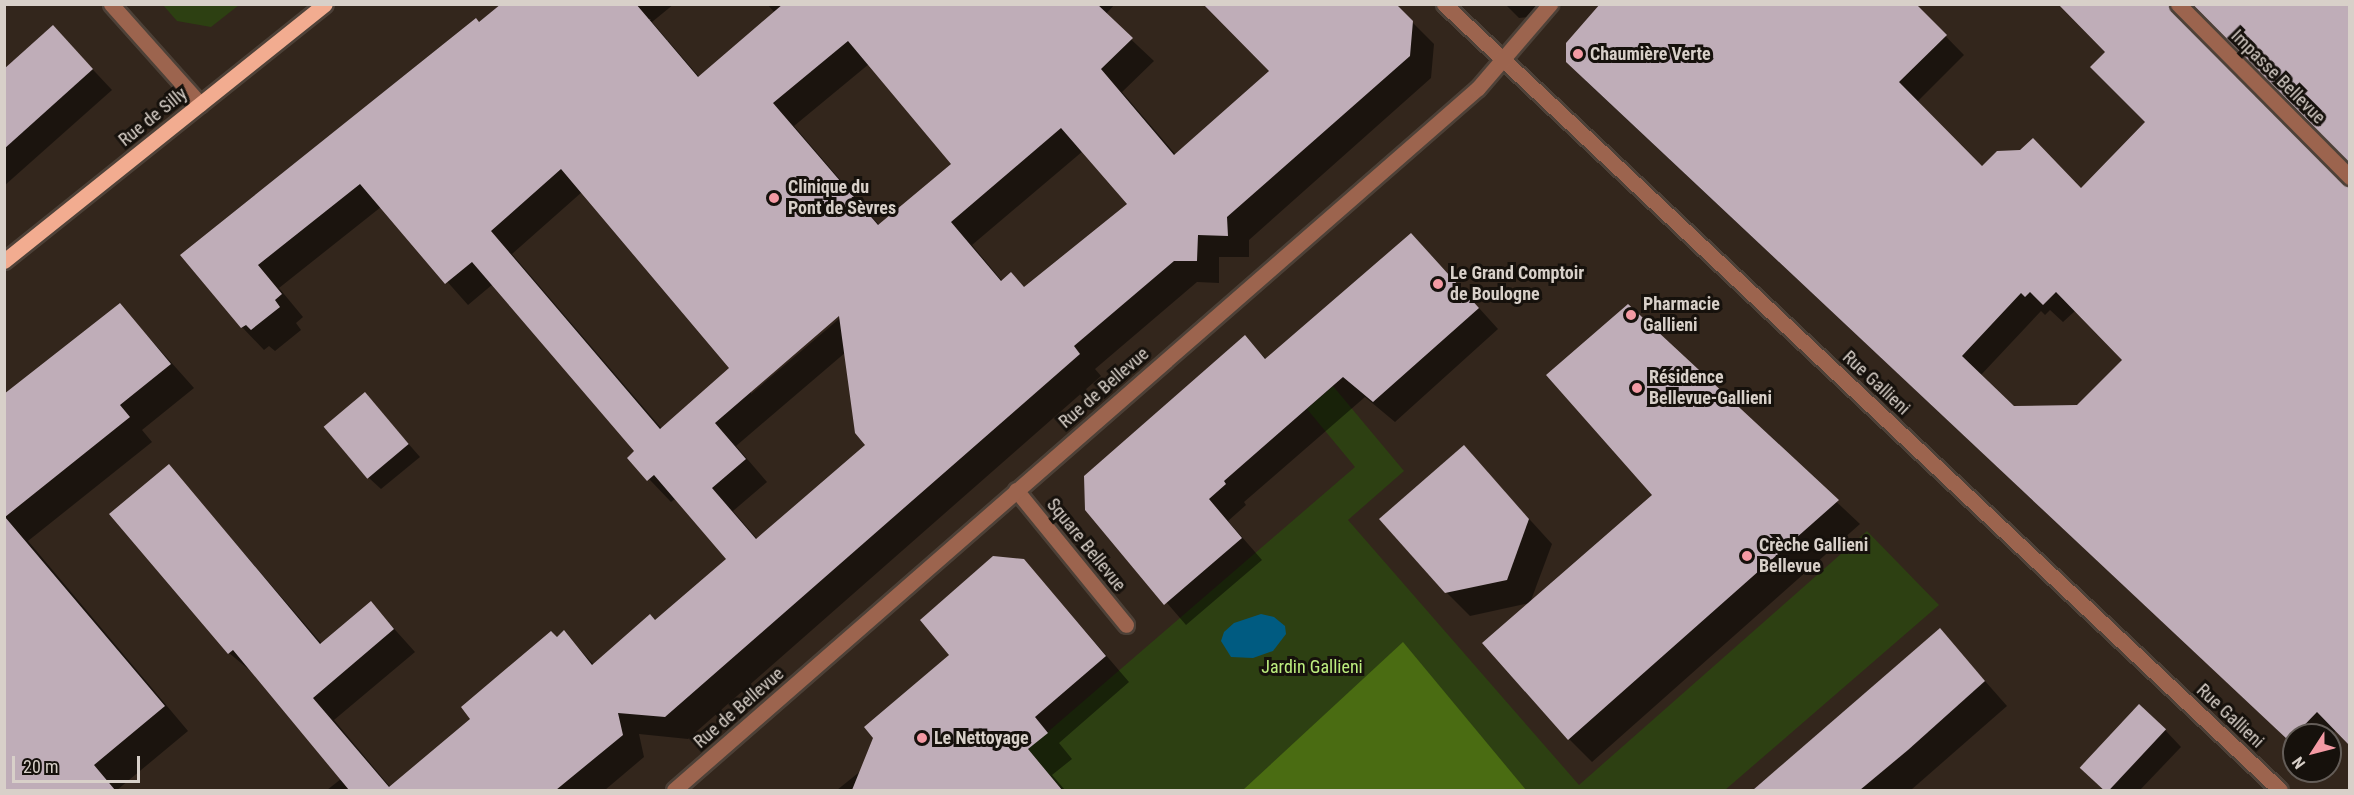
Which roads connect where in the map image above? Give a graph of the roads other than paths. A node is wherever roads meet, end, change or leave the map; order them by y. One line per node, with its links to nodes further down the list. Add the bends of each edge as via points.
1 (111, 4): 7 (street)
2 (325, 4): 7 (main road, Rue de Silly)
3 (1444, 4): 6 (street, Rue Gallieni)
4 (1550, 4): 6 (street, Rue de Bellevue)
5 (2178, 4): 8 (street, Impasse Bellevue)
6 (1503, 60): 10 (street, Rue de Bellevue, via 1478,88); 13 (street, Rue Gallieni)
7 (200, 104): 9 (main road, Rue de Silly)
8 (2349, 177)
9 (4, 261)
10 (1016, 490): 11 (street, Square Bellevue); 12 (street, Rue de Bellevue)
11 (1126, 625)
12 (674, 790)
13 (2280, 790)

